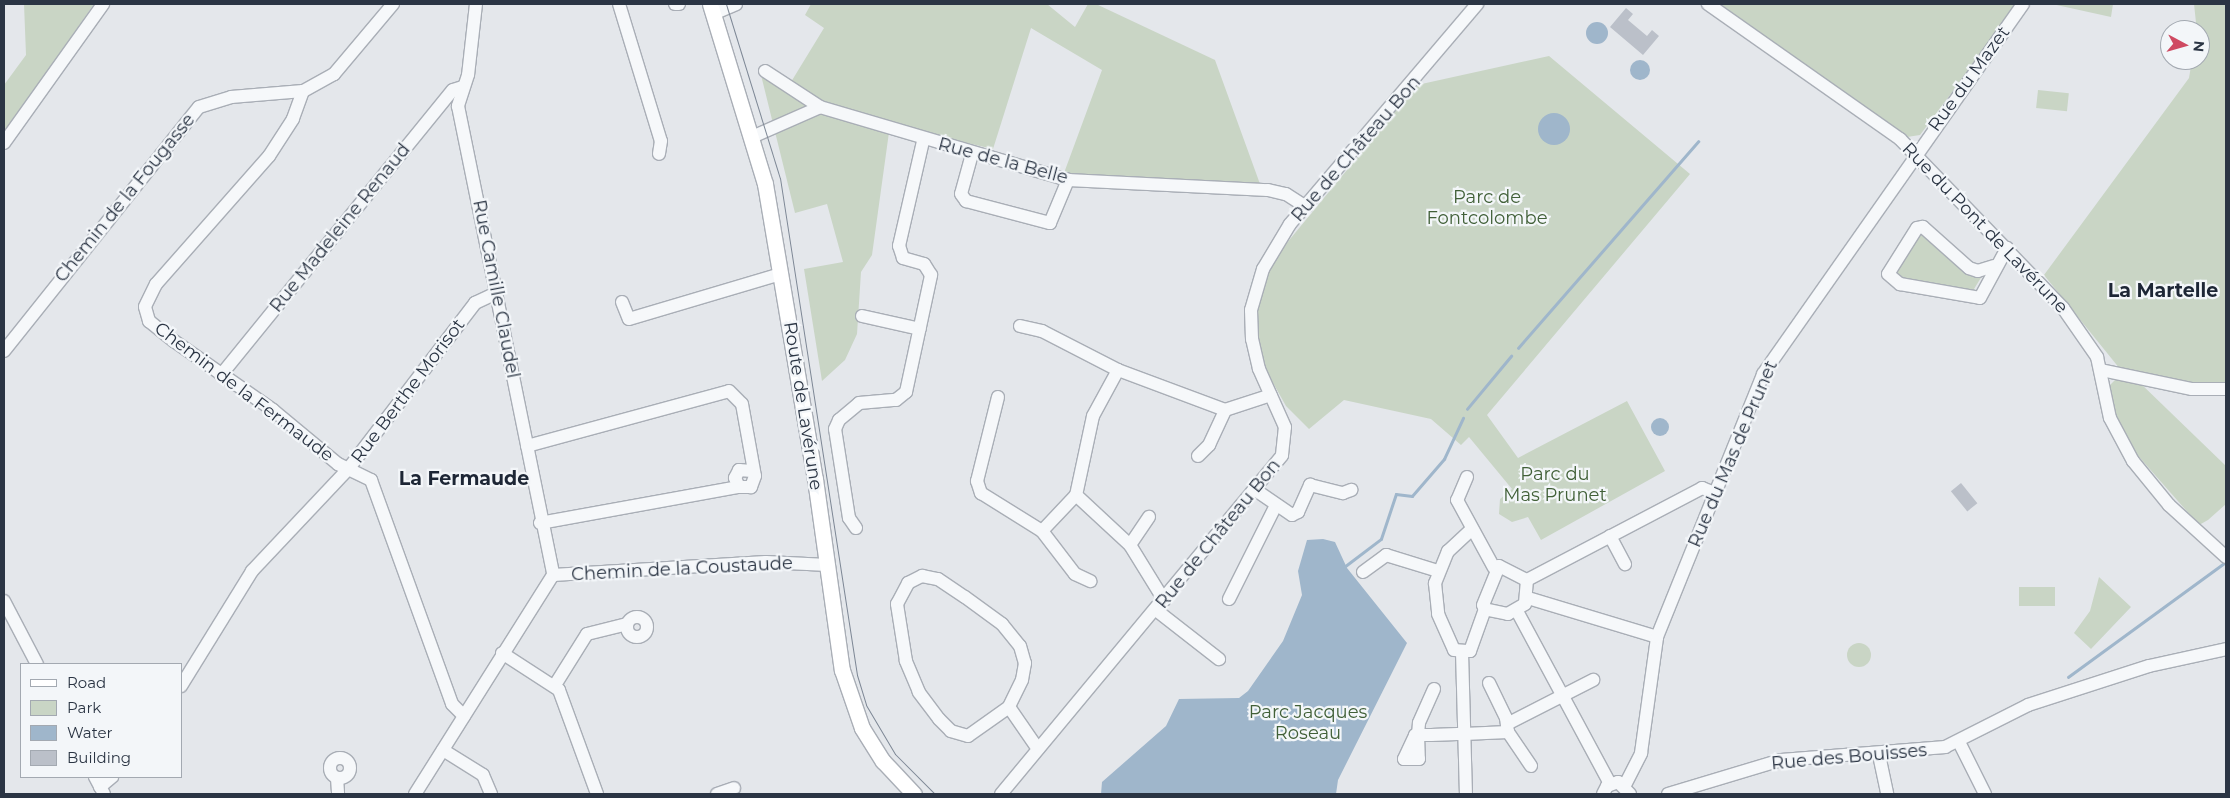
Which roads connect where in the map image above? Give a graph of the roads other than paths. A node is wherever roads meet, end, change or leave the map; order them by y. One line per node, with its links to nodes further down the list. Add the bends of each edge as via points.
1 (103, 4): 18 (street)
2 (393, 4): 14 (street, via 334,74)
3 (476, 4): 13 (street, Rue Camille Claudel)
4 (619, 4): 19 (street, via 661,141)
5 (675, 4): 6 (street)
6 (680, 4)
7 (1477, 4): 23 (street, Rue de Château Bon)
8 (1708, 4): 21 (street, Rue du Pont de Lavérune, via 1900,139)
9 (2023, 4): 21 (street, Rue du Mazet)
10 (734, 5): 11 (street)
11 (712, 9): 16 (main road, Route de Lavérune)
12 (765, 71): 15 (street, Rue de la Belle)
13 (463, 87): 27 (street, Rue Camille Claudel, via 458,106); 35 (street, Rue Madeleine Renaud, via 447,97)
14 (303, 91): 32 (street, Chemin de la Fougasse, via 231,96 199,106); 35 (street, Chemin de la Fermaude, via 293,119 269,156 156,284 147,300 147,314 154,326)
15 (820, 108): 16 (street); 17 (street, Rue de la Belle)
16 (752, 137): 26 (main road, Route de Lavérune)
17 (923, 141): 20 (street, Rue de la Belle); 31 (street, via 899,246 903,258 930,270)
18 (4, 143)
19 (659, 154)
20 (972, 154): 22 (street, Rue de la Belle); 22 (street, via 960,194 975,204 1050,224)
21 (1915, 155): 24 (street, Rue du Pont de Lavérune); 46 (street, Rue du Mas de Prunet, via 1774,356)
22 (1068, 180): 23 (street, Rue de la Belle, via 1268,190 1286,194)
23 (1306, 207): 37 (street, Rue de Château Bon, via 1271,253 1251,310 1253,352)
24 (2007, 248): 25 (street); 34 (street, Rue du Pont de Lavérune, via 2063,308 2097,357)
25 (1994, 266): 25 (street, via 1978,271 1969,268 1923,227 1912,235 1888,274 1900,284 1980,298)
26 (781, 274): 28 (street, via 629,319); 58 (main road, Route de Lavérune)
27 (496, 293): 40 (street, Rue Camille Claudel); 42 (street, Rue Berthe Morisot, via 475,303)
28 (622, 302)
29 (862, 316): 31 (street)
30 (1020, 326): 33 (street, via 1042,331)
31 (920, 329): 51 (street, via 902,398 866,400 836,424 849,518)
32 (4, 351)
33 (1118, 370): 39 (street); 47 (street, via 1093,416)
34 (2101, 370): 36 (street, via 2192,389); 56 (street, Rue du Pont de Lavérune, via 2110,418 2133,461 2169,505)
35 (221, 375): 42 (street, Chemin de la Fermaude, via 338,464)
36 (2226, 389)
37 (1271, 394): 39 (street); 44 (street, Rue de Château Bon, via 1285,427 1286,447)
38 (998, 397): 53 (street, via 991,411 978,487)
39 (1225, 410): 41 (street, via 1210,445)
40 (527, 446): 50 (street, Rue Camille Claudel); 50 (street, via 729,391 742,404 752,471 739,470 735,478 738,487)
41 (1198, 456)
42 (350, 468): 79 (street, Rue Berthe Morisot, via 252,570); 85 (street, Chemin de la Fermaude, via 371,480 377,490 452,704)
43 (1467, 477): 52 (street, via 1457,500)
44 (1254, 489): 48 (street); 68 (street, Rue de Château Bon)
45 (1351, 490): 48 (street, via 1344,493 1310,485 1298,512 1285,514)
46 (1715, 493): 54 (street, via 1702,488); 72 (street, Rue du Mas de Prunet)
47 (1076, 495): 53 (street); 55 (street)
48 (1275, 507): 66 (street)
49 (1149, 517): 55 (street)
50 (540, 523): 62 (street, Rue Camille Claudel)
51 (856, 528)
52 (1472, 529): 59 (street); 60 (street, via 1456,540)
53 (1042, 531): 64 (street, via 1075,574)
54 (1610, 536): 57 (street); 63 (street)
55 (1130, 545): 68 (street)
56 (2226, 557)
57 (1625, 564)
58 (828, 565): 62 (street, Chemin de la Coustaude, via 766,562); 104 (main road, Route de Lavérune, via 836,639 848,692 862,728 883,761)
59 (1494, 568): 63 (street, via 1508,568); 69 (street)
60 (1438, 571): 61 (street, via 1386,554); 74 (street, via 1438,614 1454,650)
61 (1363, 572)
62 (553, 575): 75 (street, Chemin de la Coustaude)
63 (1527, 580): 65 (street)
64 (1090, 581)
65 (1528, 598): 70 (street); 72 (street)
66 (1228, 599)
67 (4, 601): 77 (street)
68 (1160, 605): 76 (street); 89 (street, Rue de Château Bon)
69 (1485, 609): 70 (street, via 1508,614); 74 (street, via 1473,645)
70 (1517, 610): 83 (street)
71 (627, 624): 81 (street, via 587,634)
72 (1657, 637): 98 (street, Rue du Mas de Prunet, via 1641,753)
73 (2226, 649): 88 (street, Rue des Bouisses, via 2149,666 2028,705)
74 (1462, 652): 87 (street)
75 (502, 653): 81 (street); 85 (street, Chemin de la Coustaude)
76 (1220, 658)
77 (36, 663)
78 (1593, 680): 83 (street)
79 (182, 684)
80 (1489, 684): 86 (street)
81 (555, 685): 102 (street)
82 (1434, 689): 87 (street, via 1418,735)
83 (1563, 696): 86 (street); 97 (street)
84 (1009, 707): 84 (street, via 1025,663 1014,639 1002,624 938,579 922,576 908,583 897,604 898,629 909,668 934,712 951,730 968,736); 89 (street)
85 (464, 716): 90 (street, Chemin de la Coustaude)
86 (1508, 728): 87 (street); 92 (street)
87 (1464, 734): 106 (street)
88 (1959, 742): 91 (street, Rue des Bouisses, via 1923,752); 109 (street)
89 (1038, 749): 105 (street, Rue de Château Bon)
90 (444, 750): 100 (street, Chemin de la Coustaude); 101 (street, via 483,776)
91 (1879, 755): 107 (street, Rue des Bouisses, via 1781,760); 108 (street)
92 (1532, 766)
93 (111, 778): 96 (street)
94 (337, 778): 99 (street)
95 (734, 788): 103 (street)
96 (101, 789)
97 (1605, 791): 98 (street)
98 (1630, 791)
99 (338, 794)
100 (415, 794)
101 (491, 794)
102 (597, 794)
103 (717, 794)
104 (914, 794)
105 (1000, 794)
106 (1466, 794)
107 (1672, 794)
108 (1887, 794)
109 (1984, 794)

